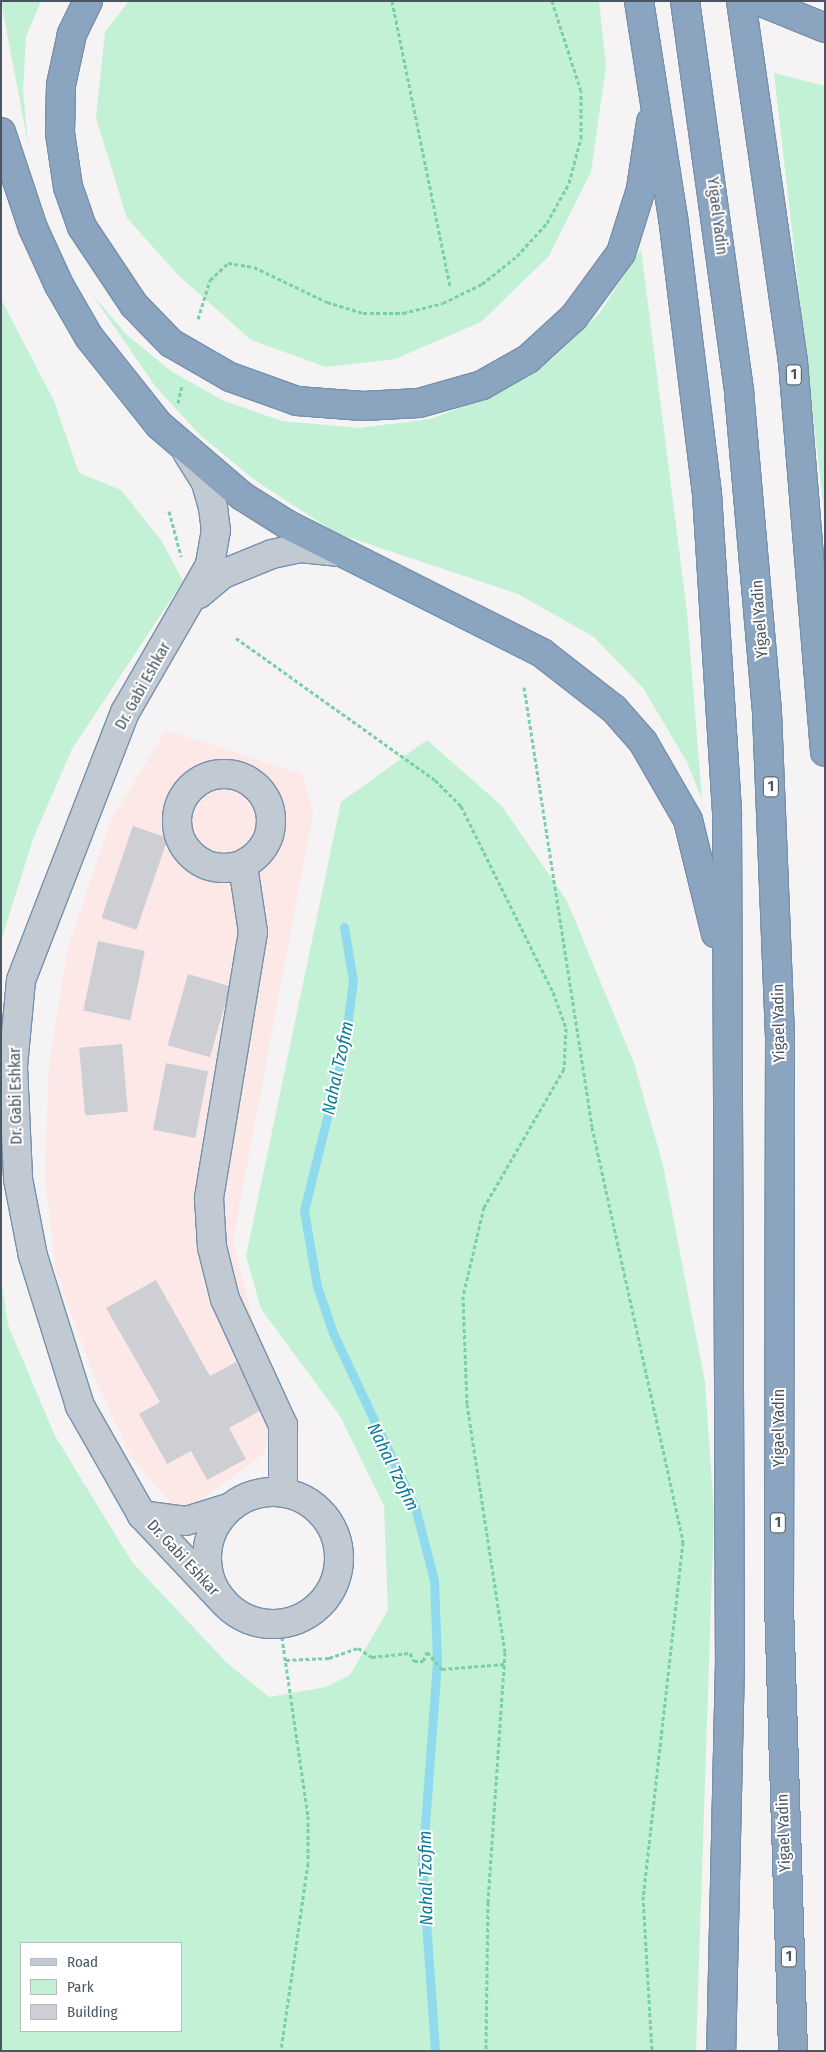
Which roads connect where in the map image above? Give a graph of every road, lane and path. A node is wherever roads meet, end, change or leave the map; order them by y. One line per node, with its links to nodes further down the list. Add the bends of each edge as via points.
1 (88, 1): 9 (highway, via 72,34 61,85 60,133 68,186 82,227 134,305 171,343 230,377 298,401 362,406 418,402 482,385 528,359 574,318 620,253 641,189)
2 (392, 1): 11 (path)
3 (552, 1): 12 (path, via 581,91 581,138 569,183 547,222 517,256 474,288 443,303 403,314 363,313 327,302 254,267 228,263 210,280)
4 (639, 1): 9 (highway)
5 (685, 1): 34 (highway, Yigael Yadin / 1, via 740,402 767,713 780,1038 779,1605)
6 (741, 1): 20 (highway, 1, via 793,362)
7 (759, 1): 8 (highway)
8 (825, 28)
9 (652, 72): 22 (highway, via 707,494 727,814)
10 (1, 132): 13 (highway, via 33,228 85,330 122,384)
11 (450, 286)
12 (198, 319)
13 (187, 451): 15 (highway, via 242,496); 17 (street, Dr. Gabi Eshkar, via 206,483 216,530 210,565)
14 (169, 511): 16 (path)
15 (337, 552): 17 (street, Dr. Gabi Eshkar, via 301,548 259,558 224,574); 22 (highway, via 542,653 614,709 668,779 688,820 716,935)
16 (183, 564)
17 (193, 600): 25 (street, Dr. Gabi Eshkar, via 125,712 22,980 13,1067 18,1179 50,1322 80,1406)
18 (236, 638): 29 (path, via 435,780 470,818 566,1028 564,1069 484,1207 463,1296 464,1381)
19 (524, 687): 32 (path, via 592,1127 683,1542 643,1896)
20 (825, 752)
21 (243, 866): 23 (street, via 254,932 209,1198 212,1247 225,1299 283,1424)
22 (731, 1164): 33 (highway, via 730,1662)
23 (283, 1492): 24 (street, via 256,1494); 27 (street, via 320,1512 333,1529 339,1556 331,1590 318,1607)
24 (231, 1507): 25 (street, Dr. Gabi Eshkar, via 186,1522); 26 (street, via 212,1535 207,1563)
25 (142, 1515): 26 (street, Dr. Gabi Eshkar)
26 (223, 1601): 27 (street, via 259,1623)
27 (280, 1624): 28 (path)
28 (286, 1660): 29 (path, via 329,1658 358,1648 372,1657 410,1653 414,1661 423,1661 427,1652 442,1669); 30 (path, via 308,1816 308,1863)
29 (505, 1664): 31 (path, via 488,1902)
30 (281, 2051)
31 (486, 2051)
32 (652, 2051)
33 (720, 2051)
34 (793, 2051)

